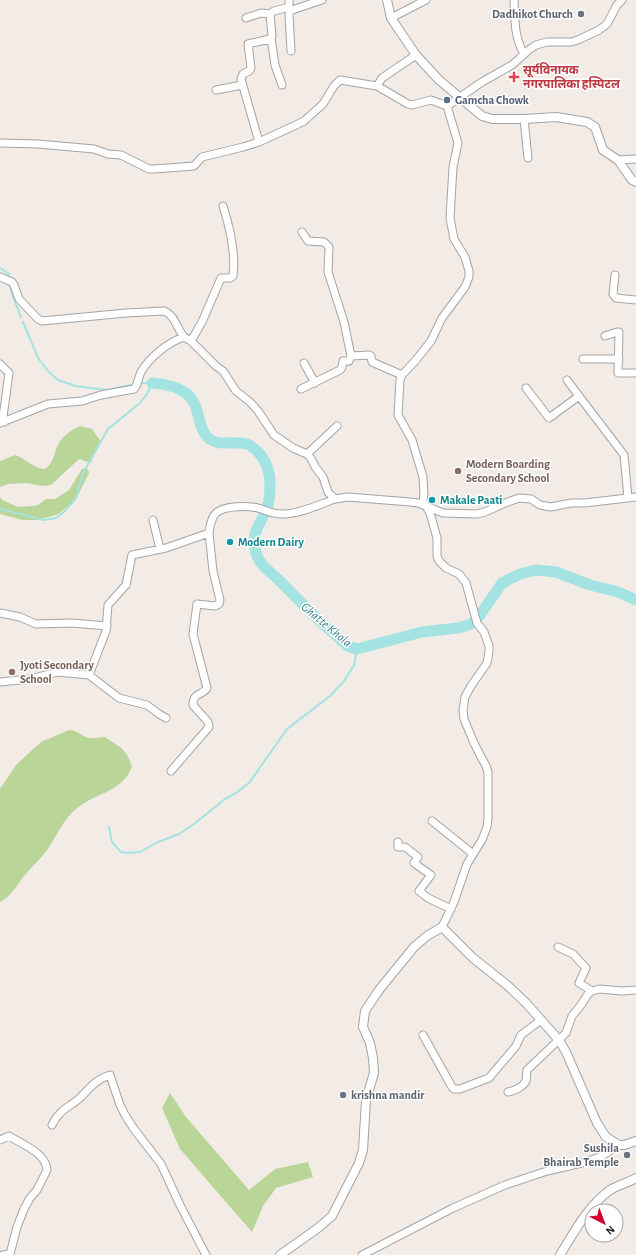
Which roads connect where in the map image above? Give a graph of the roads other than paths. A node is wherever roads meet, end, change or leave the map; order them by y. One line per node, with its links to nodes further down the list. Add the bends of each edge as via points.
1 (322, 0): 6 (street)
2 (387, 0): 9 (street)
3 (426, 0): 9 (street)
4 (514, 0): 12 (street, via 518,44)
5 (622, 0): 12 (street, via 607,24 594,32 571,42 547,42 536,45)
6 (290, 6): 7 (street); 11 (street)
7 (270, 14): 8 (street, via 261,13); 10 (street)
8 (246, 18)
9 (391, 18): 13 (street)
10 (271, 38): 14 (street, via 248,44 251,68 241,76); 15 (street, via 275,66)
11 (291, 51)
12 (524, 54): 18 (street, via 512,65)
13 (416, 55): 16 (street, via 382,78); 18 (street)
14 (242, 85): 17 (street); 21 (street)
15 (282, 85)
16 (377, 86): 19 (street, via 408,104 431,100); 21 (street, via 340,80 323,104 307,118)
17 (216, 90)
18 (460, 98): 19 (street); 20 (street, via 486,118)
19 (447, 106): 40 (street, via 458,143 453,167 450,218 454,239 465,257 469,277 462,292 438,324 431,341)
20 (524, 119): 23 (street); 25 (street, via 556,117 587,122 594,127 602,150)
21 (259, 142): 22 (street, via 202,158 194,166 160,169 149,169 122,155 94,149)
22 (0, 143)
23 (528, 158)
24 (636, 159): 25 (street)
25 (618, 160): 26 (street)
26 (636, 182)
27 (223, 206): 33 (street, via 231,237 233,276 221,278 202,322)
28 (302, 232): 34 (street, via 308,241 324,242 329,247 328,272 344,322)
29 (615, 275): 31 (street, via 613,294 616,298)
30 (0, 277): 33 (street, via 12,282 19,299 42,321 164,311 170,314)
31 (636, 300)
32 (605, 336): 36 (street, via 619,332)
33 (188, 339): 46 (street, via 171,344 156,355 146,365 136,386 131,390 82,401 48,404); 48 (street, via 224,371 236,391 258,411 274,435)
34 (351, 356): 40 (street, via 369,355 374,364); 42 (street, via 349,361 343,362 340,370)
35 (583, 359): 36 (street)
36 (619, 359): 39 (street, via 618,373)
37 (304, 363): 42 (street)
38 (0, 364): 46 (street, via 9,373)
39 (636, 373)
40 (402, 375): 52 (street, via 399,384 398,415 412,440 423,477 423,501)
41 (567, 380): 45 (street)
42 (315, 383): 44 (street)
43 (526, 388): 45 (street, via 549,418)
44 (302, 389)
45 (579, 396): 50 (street, via 624,455)
46 (2, 422)
47 (337, 426): 48 (street)
48 (307, 454): 51 (street)
49 (636, 497): 50 (street)
50 (628, 498): 52 (street, via 551,507 540,505 531,499 519,498 477,514 443,513)
51 (334, 499): 52 (street, via 348,497 410,502); 54 (street, via 294,513 275,514 246,506 229,508 216,513 210,523)
52 (427, 507): 64 (street, via 437,538 439,561 446,568 459,574 466,583 477,622 484,632 488,646 489,657 465,697 463,710 464,719 488,772 488,819 482,840)
53 (153, 520): 55 (street)
54 (209, 533): 55 (street); 61 (street, via 213,571 220,600 215,606 197,604 193,634 207,688 196,696 193,705 208,722 209,727)
55 (160, 549): 57 (street, via 132,555 126,585 108,605)
56 (0, 613): 57 (street, via 20,616 36,624 72,623)
57 (107, 626): 58 (street)
58 (89, 675): 59 (street, via 58,672 30,679); 60 (street, via 119,698 147,705)
59 (0, 682)
60 (166, 718)
61 (172, 771)
62 (432, 821): 64 (street)
63 (398, 842): 65 (street, via 398,847 405,847 418,857 414,863 431,875 419,891)
64 (473, 854): 65 (street)
65 (451, 909): 66 (street)
66 (442, 927): 70 (street, via 472,958 507,985); 81 (street, via 414,946 365,1011 363,1027 370,1043 374,1073 366,1100 363,1150 359,1163 332,1216)
67 (558, 947): 69 (street, via 573,954 586,968 579,983)
68 (636, 990): 69 (street)
69 (592, 991): 72 (street, via 572,1016 566,1033)
70 (541, 1020): 71 (street, via 521,1035 516,1046 489,1078 460,1089 452,1087); 72 (street)
71 (423, 1035)
72 (559, 1040): 73 (street, via 527,1070 523,1085 515,1091); 77 (street, via 597,1123 606,1137)
73 (508, 1092)
74 (52, 1125): 80 (street, via 59,1113 82,1096 94,1083 110,1075 122,1111 161,1164)
75 (0, 1140): 79 (street, via 9,1136 22,1142 44,1161 47,1170 27,1203 10,1254)
76 (636, 1141): 77 (street)
77 (619, 1145): 82 (street, via 596,1158 547,1171 453,1208)
78 (636, 1178): 83 (street, via 612,1189 598,1200 580,1222)
79 (3, 1255)
80 (206, 1255)
81 (280, 1255)
82 (362, 1255)
83 (560, 1255)

